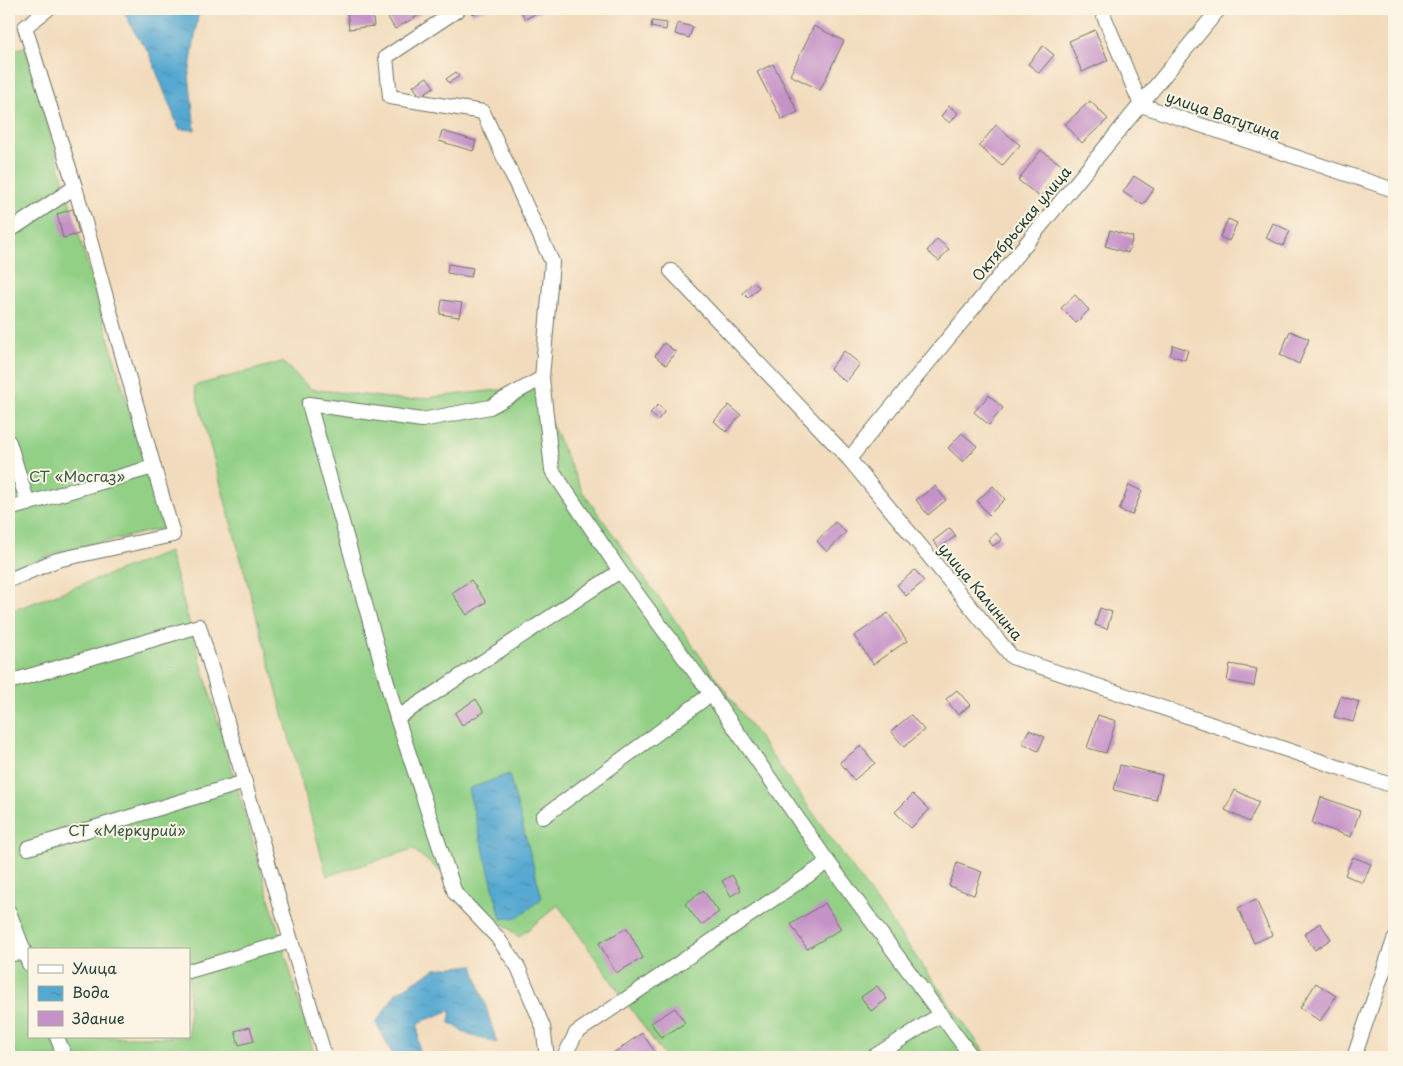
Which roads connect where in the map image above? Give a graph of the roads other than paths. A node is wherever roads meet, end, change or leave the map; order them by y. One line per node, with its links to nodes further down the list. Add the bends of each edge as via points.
1 (48, 9): 6 (street, via 25,27)
2 (459, 9): 10 (street, via 386,57 390,97 483,112 552,262)
3 (1101, 9): 5 (street, улица Ватутина)
4 (1219, 9): 5 (street, Октябрьская улица)
5 (1141, 105): 7 (street, улица Ватутина); 12 (street, Октябрьская улица)
6 (75, 187): 8 (street); 13 (street)
7 (1394, 190)
8 (9, 231)
9 (671, 271): 12 (street, улица Калинина)
10 (542, 378): 16 (street, via 552,470); 20 (street, via 490,407 422,420 309,404)
11 (9, 442): 14 (street)
12 (849, 460): 22 (street, улица Калинина, via 1012,657)
13 (153, 467): 14 (street); 17 (street, via 173,535 57,560)
14 (28, 504): 15 (street)
15 (9, 510)
16 (620, 571): 19 (street); 20 (street)
17 (9, 580)
18 (9, 682): 21 (street, via 199,626)
19 (711, 694): 23 (street); 25 (street)
20 (397, 718): 36 (street, via 455,893 497,937 518,967 543,1027)
21 (245, 782): 24 (street); 28 (street)
22 (1394, 786)
23 (543, 817)
24 (28, 848)
25 (828, 862): 32 (street); 37 (street, via 576,1033)
26 (9, 912): 30 (street)
27 (1394, 940): 40 (street)
28 (291, 941): 31 (street); 35 (street)
29 (9, 954): 30 (street)
30 (27, 958)
31 (190, 971)
32 (940, 1015): 38 (street); 39 (street)
33 (57, 1038): 34 (street)
34 (65, 1057)
35 (325, 1057)
36 (547, 1057)
37 (564, 1057)
38 (873, 1057)
39 (972, 1057)
40 (1354, 1057)

